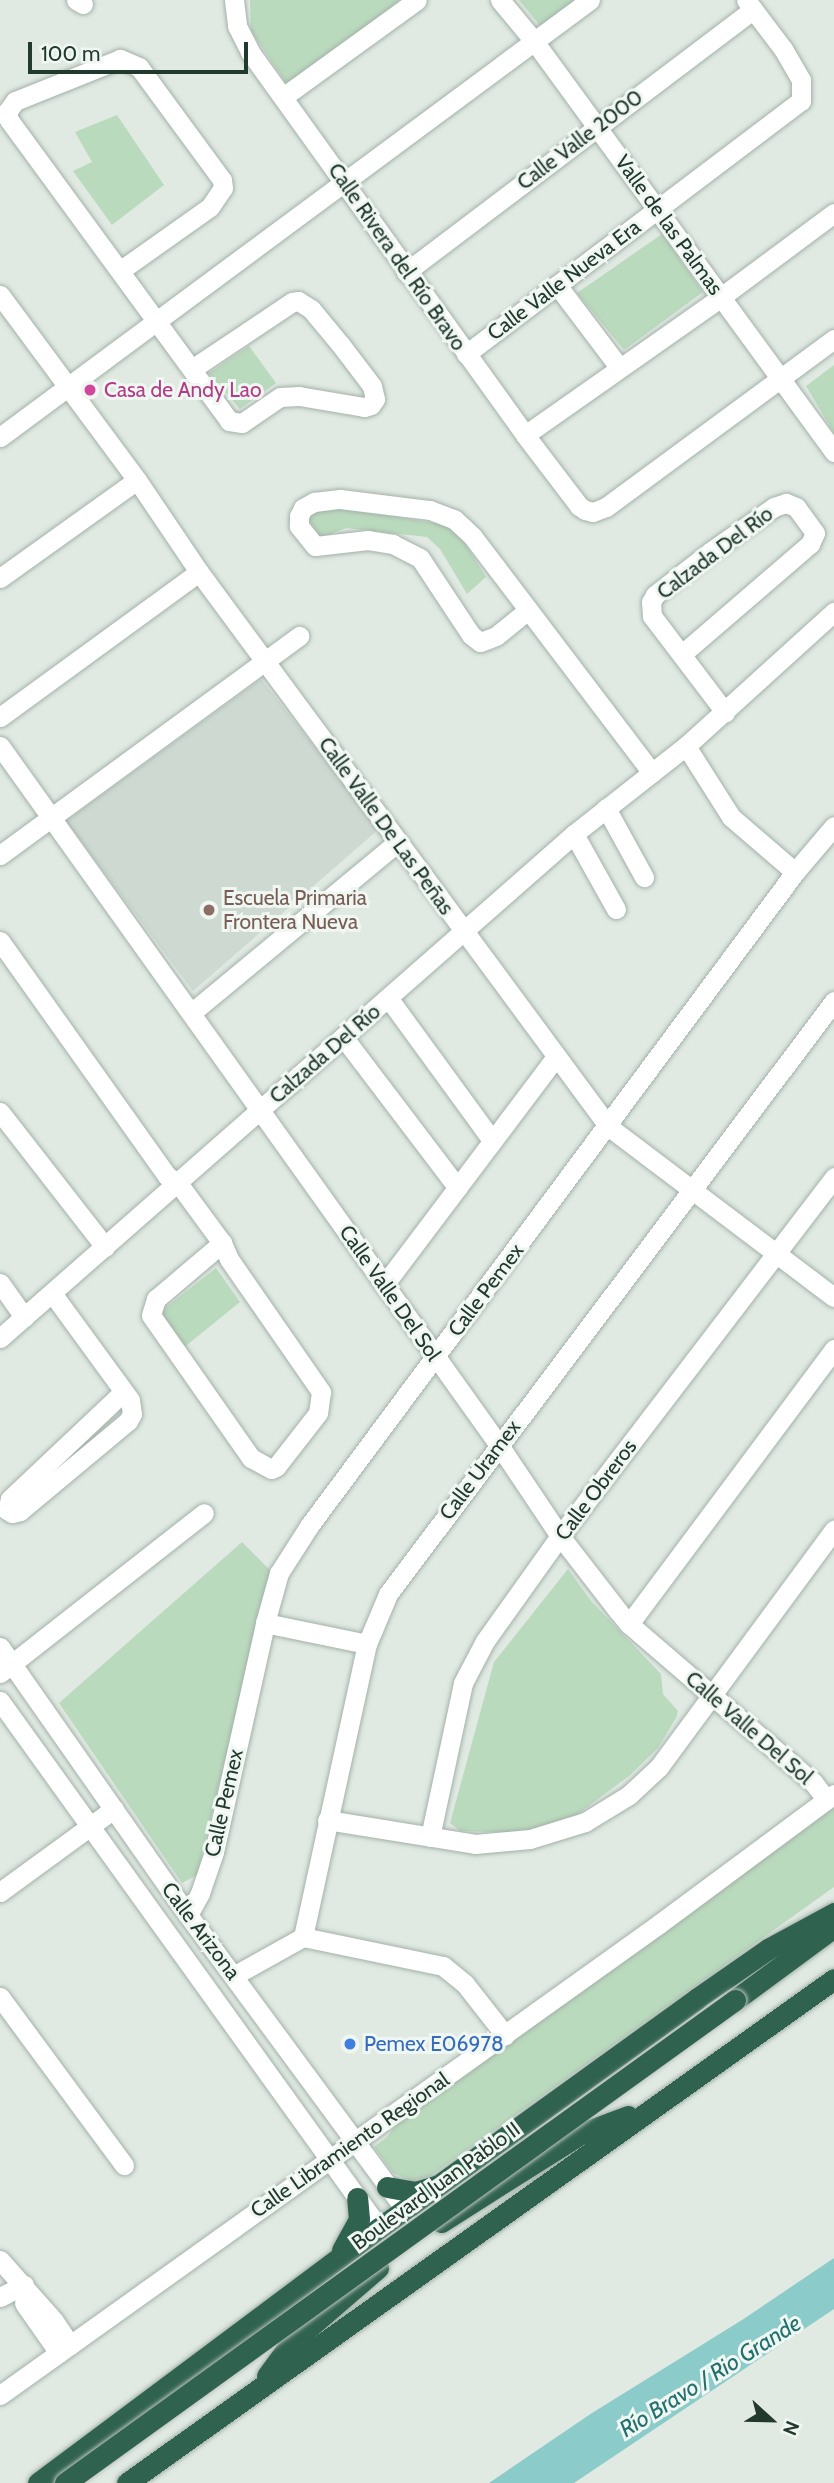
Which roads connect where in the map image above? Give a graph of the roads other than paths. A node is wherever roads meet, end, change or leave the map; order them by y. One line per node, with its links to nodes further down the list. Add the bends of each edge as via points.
1 (234, 0): 7 (street, Calle Rivera del Río Bravo, via 242,38)
2 (417, 0): 7 (street)
3 (500, 0): 6 (street, Valle de las Palmas)
4 (590, 0): 6 (street)
5 (750, 5): 8 (street, Calle Valle 2000); 10 (street, Calle Valle Nueva Era, via 801,80 803,94 796,107)
6 (534, 41): 8 (street, Valle de las Palmas); 9 (street)
7 (283, 97): 9 (street, Calle Rivera del Río Bravo)
8 (597, 128): 10 (street, Valle de las Palmas); 13 (street, Calle Valle 2000)
9 (344, 182): 13 (street, Calle Rivera del Río Bravo); 17 (street)
10 (657, 209): 14 (street, Calle Valle Nueva Era); 15 (street, Valle de las Palmas)
11 (834, 213): 15 (street)
12 (121, 270): 12 (street, via 12,127 7,112 15,101 120,59 139,67 222,180 223,188 210,207); 17 (street)
13 (406, 272): 19 (street, Calle Rivera del Río Bravo)
14 (557, 285): 19 (street, Calle Valle Nueva Era); 20 (street)
15 (721, 297): 20 (street); 22 (street, Valle de las Palmas)
16 (1, 298): 23 (street, Calle Valle De Las Peñas)
17 (157, 323): 21 (street); 23 (street)
18 (834, 339): 22 (street)
19 (466, 354): 24 (street, Calle Rivera del Río Bravo)
20 (619, 367): 24 (street)
21 (192, 369): 21 (street, via 298,301 311,309 375,392 372,405 364,407 280,397 242,423 229,421)
22 (781, 379): 24 (street, Calle Rivera del Río Bravo, via 593,512 579,506); 26 (street, Valle de las Palmas)
23 (68, 387): 25 (street); 27 (street, Calle Valle De Las Peñas)
24 (525, 435)
25 (0, 437)
26 (834, 452)
27 (137, 480): 28 (street, Calle Valle De Las Peñas); 29 (street)
28 (199, 572): 34 (street, Calle Valle De Las Peñas); 36 (street)
29 (0, 578)
30 (528, 610): 30 (street, via 473,537 443,513 340,499 314,502 299,516 299,526 315,546 368,540 393,544 420,558 480,642 496,636); 39 (street)
31 (834, 612): 35 (street, Calzada Del Río)
32 (299, 635): 34 (street)
33 (681, 654): 33 (street, Calzada Del Río, via 652,616 655,595 774,507 786,503 796,507 815,533 810,544); 35 (street, Calzada Del Río)
34 (264, 660): 41 (street); 44 (street, Calle Valle De Las Peñas)
35 (724, 712): 38 (street, Calzada Del Río)
36 (0, 717)
37 (0, 746): 41 (street, Calle Valle Del Sol)
38 (686, 746): 39 (street, Calzada Del Río); 46 (street, via 730,817)
39 (652, 773): 40 (street, Calzada Del Río)
40 (606, 808): 43 (street, Calzada Del Río); 47 (street)
41 (52, 817): 45 (street); 53 (street, Calle Valle Del Sol)
42 (834, 826): 46 (street, Calle Pemex)
43 (575, 834): 48 (street); 49 (street, Calzada Del Río)
44 (398, 842): 49 (street, Calle Valle De Las Peñas); 53 (street)
45 (0, 855)
46 (796, 872): 58 (street, Calle Pemex)
47 (644, 877)
48 (616, 909)
49 (465, 932): 51 (street, Calzada Del Río); 55 (street, Calle Valle De Las Peñas)
50 (0, 941): 61 (street)
51 (389, 999): 54 (street, Calzada Del Río); 59 (street)
52 (834, 1001): 63 (street, Calle Uramex)
53 (191, 1013): 56 (street, Calle Valle Del Sol)
54 (344, 1038): 56 (street, Calzada Del Río); 62 (street)
55 (556, 1057): 58 (street, Calle Valle De Las Peñas); 59 (street)
56 (260, 1111): 61 (street, Calzada Del Río); 68 (street, Calle Valle Del Sol)
57 (0, 1112): 64 (street)
58 (609, 1126): 63 (street, Calle Valle De Las Peñas); 74 (street, Calle Pemex)
59 (492, 1140): 62 (street)
60 (834, 1177): 66 (street, Calle Obreros)
61 (171, 1184): 64 (street, Calzada Del Río); 65 (street)
62 (458, 1188): 68 (street)
63 (692, 1189): 66 (street, Calle Valle De Las Peñas); 76 (street, Calle Uramex)
64 (105, 1247): 69 (street, Calzada Del Río)
65 (222, 1251): 65 (street, via 156,1299 153,1321 255,1462 265,1468 276,1466 318,1413 322,1400 317,1386)
66 (777, 1254): 70 (street, Calle Valle De Las Peñas); 79 (street, Calle Obreros)
67 (0, 1283): 71 (street)
68 (384, 1284): 74 (street, Calle Valle Del Sol)
69 (52, 1293): 71 (street, Calzada Del Río); 75 (street)
70 (834, 1297)
71 (24, 1317): 72 (street, Calzada Del Río)
72 (0, 1338)
73 (834, 1349): 81 (street)
74 (436, 1357): 76 (street, Calle Valle Del Sol); 80 (street, Calle Pemex, via 309,1526 279,1573)
75 (123, 1392): 75 (street, via 10,1499 7,1510 20,1511 128,1421 132,1404)
76 (499, 1445): 79 (street, Calle Valle Del Sol); 82 (street, Calle Uramex, via 388,1594)
77 (204, 1513): 84 (street)
78 (834, 1530): 85 (street)
79 (560, 1536): 81 (street, Calle Valle Del Sol); 91 (street, Calle Obreros, via 472,1662 463,1683)
80 (265, 1623): 82 (street); 94 (street, Calle Pemex, via 214,1852)
81 (629, 1624): 85 (street, Calle Valle Del Sol)
82 (367, 1644): 89 (street, Calle Uramex)
83 (0, 1647): 84 (street, Calle Arizona)
84 (6, 1669): 88 (street, Calle Arizona)
85 (710, 1693): 87 (street, Calle Valle Del Sol); 91 (street, via 659,1767 629,1795 585,1822 507,1843)
86 (0, 1701): 90 (street, Calle Arizona)
87 (830, 1796): 100 (street, Calle Libramiento Regional)
88 (114, 1809): 90 (street); 94 (street, Calle Arizona)
89 (327, 1820): 91 (street); 96 (street, Calle Uramex)
90 (90, 1827): 92 (street); 103 (street, Calle Arizona)
91 (430, 1837)
92 (0, 1892)
93 (834, 1913): 105 (highway, via 756,1957)
94 (188, 1915): 97 (street, Calle Arizona)
95 (834, 1927): 117 (highway, Boulevard Juan Pablo II, bridge)
96 (303, 1937): 97 (street); 100 (street, via 443,1966 465,1984)
97 (235, 1975): 102 (street, Calle Arizona)
98 (834, 1979): 101 (highway)
99 (0, 1997): 104 (street)
100 (505, 2035): 102 (street, Calle Libramiento Regional)
101 (657, 2105): 110 (highway, via 582,2133 447,2220); 114 (highway)
102 (354, 2144): 103 (street, Calle Libramiento Regional); 106 (street, Calle Arizona)
103 (329, 2160): 107 (street, Calle Arizona); 113 (street, Calle Libramiento Regional)
104 (124, 2165)
105 (444, 2182): 106 (highway, via 415,2192); 108 (highway)
106 (387, 2187): 108 (street, Calle Arizona)
107 (357, 2198): 109 (street, Calle Arizona); 111 (highway, via 355,2231)
108 (406, 2211): 109 (highway); 110 (highway)
109 (379, 2228): 110 (highway); 111 (highway)
110 (401, 2234): 114 (highway, via 390,2257 290,2343)
111 (323, 2270): 116 (highway)
112 (10, 2281): 113 (street)
113 (64, 2349): 115 (street, Calle Libramiento Regional)
114 (258, 2390): 118 (highway)
115 (0, 2395)
116 (37, 2483)
117 (65, 2483)
118 (127, 2483)

